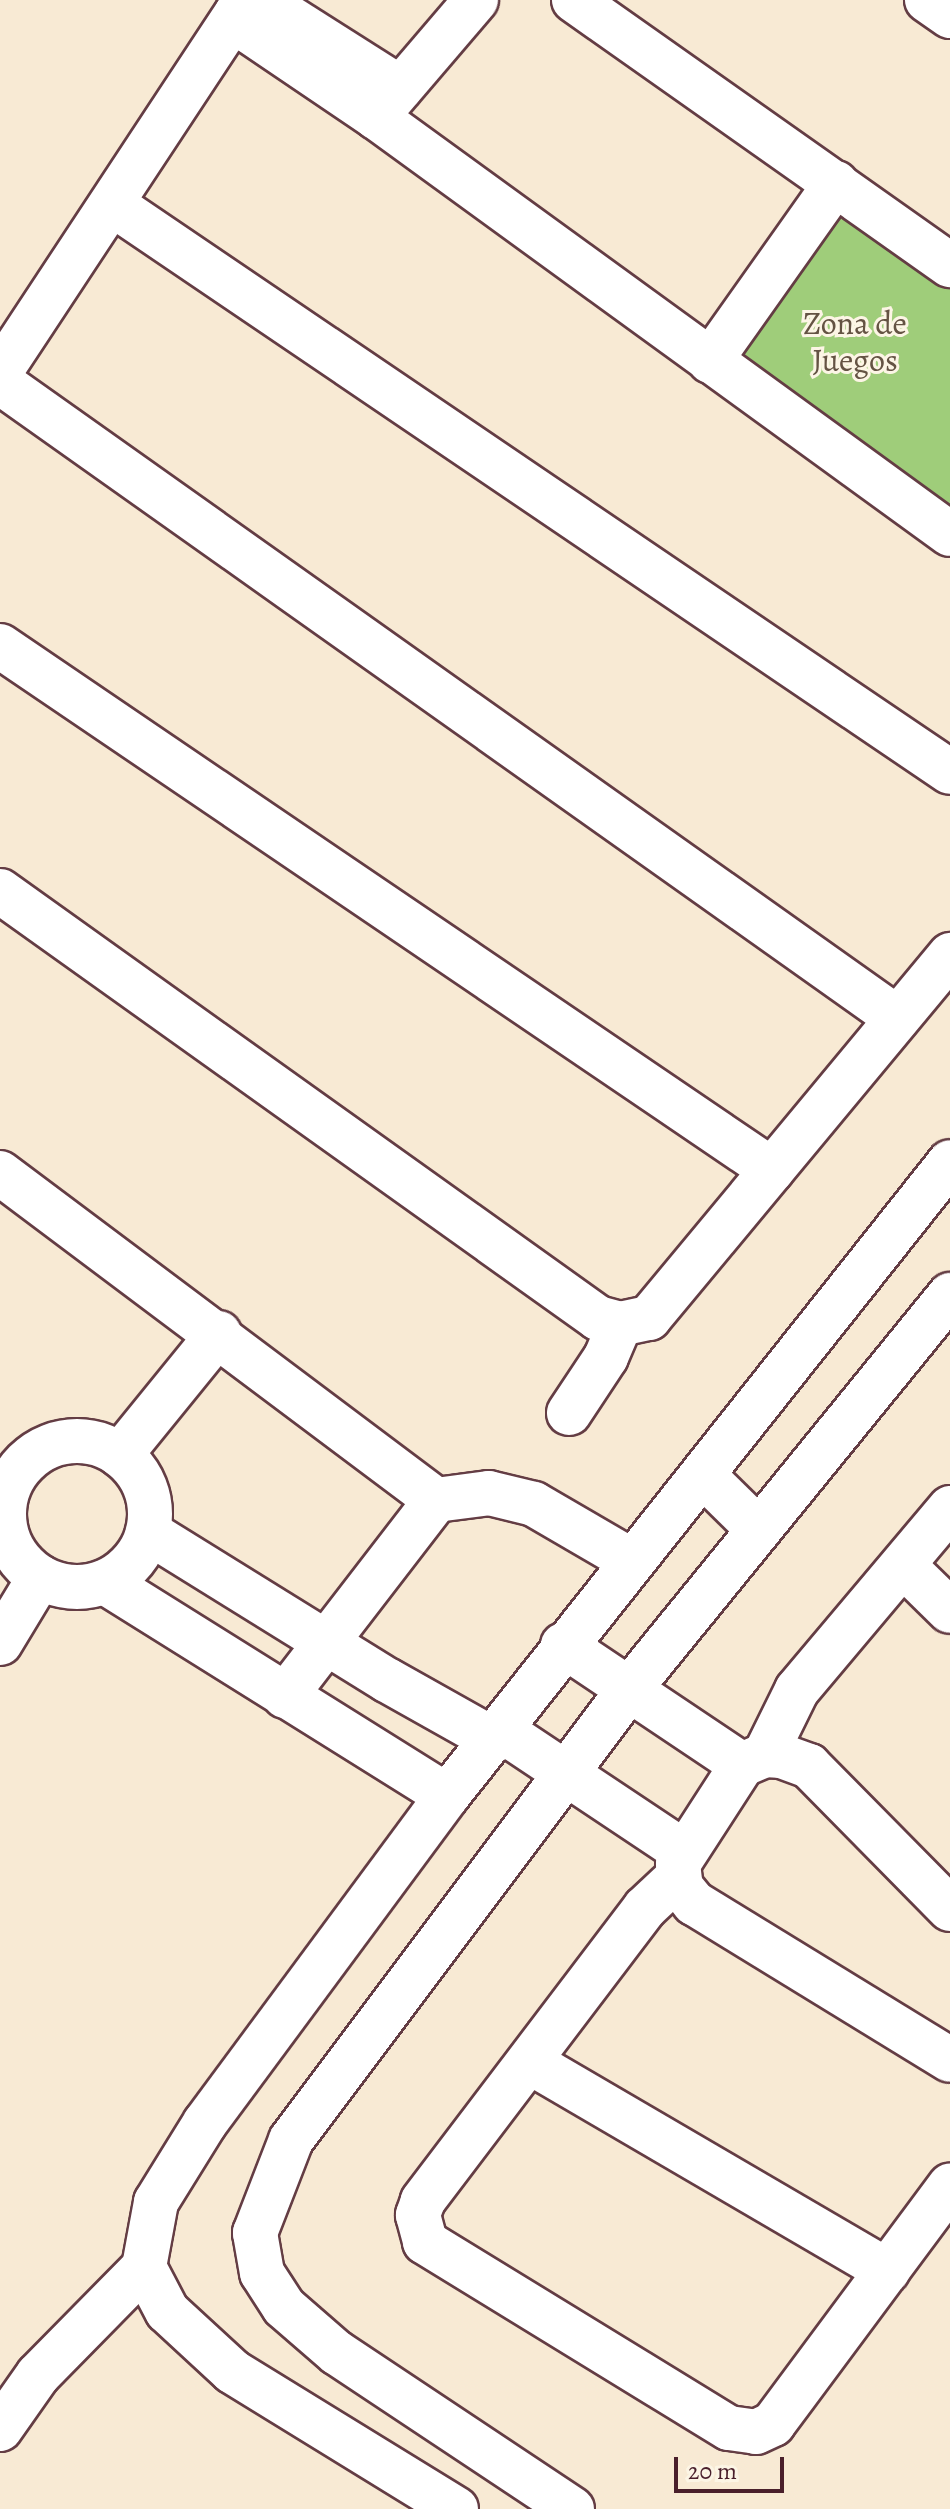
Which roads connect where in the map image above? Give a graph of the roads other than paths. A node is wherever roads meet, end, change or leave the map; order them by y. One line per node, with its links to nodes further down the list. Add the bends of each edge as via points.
1 (476, 0): 5 (street)
2 (574, 0): 6 (street)
3 (927, 0): 4 (street)
4 (950, 16)
5 (388, 103): 7 (street, via 249,31 237,13); 9 (street)
6 (836, 183): 8 (street); 9 (street)
7 (112, 204): 10 (street); 14 (street)
8 (950, 265)
9 (710, 361): 12 (street)
10 (0, 372)
11 (0, 382): 17 (street)
12 (950, 534)
13 (0, 646): 19 (street)
14 (950, 772)
15 (0, 891): 22 (street, via 598,1318)
16 (950, 955): 17 (street)
17 (897, 1018): 19 (street)
18 (950, 1162): 26 (street)
19 (772, 1170): 22 (street, via 649,1318)
20 (0, 1173): 23 (street)
21 (950, 1295): 29 (street)
22 (620, 1324): 24 (street, via 606,1357)
23 (219, 1333): 25 (street); 27 (street)
24 (569, 1413)
25 (120, 1455): 30 (street, via 146,1489); 33 (street, via 75,1440 31,1456 15,1474 5,1495 6,1530 21,1562)
26 (703, 1475): 29 (street); 31 (street)
27 (436, 1500): 31 (street, via 489,1493 534,1504); 36 (street)
28 (950, 1508): 32 (street)
29 (759, 1530): 39 (street)
30 (148, 1532): 34 (street, via 140,1553); 36 (street)
31 (632, 1561): 38 (street)
32 (904, 1566): 35 (street); 42 (street, via 797,1690)
33 (40, 1577): 34 (street, via 72,1586); 37 (street)
34 (105, 1582): 40 (street)
35 (950, 1611)
36 (324, 1641): 40 (street); 41 (street)
37 (0, 1643)
38 (563, 1645): 39 (street); 41 (street)
39 (627, 1692): 42 (street); 43 (street)
40 (285, 1696): 44 (street)
41 (498, 1735): 43 (street); 44 (street)
42 (754, 1760): 45 (street); 46 (street, via 809,1766)
43 (564, 1773): 45 (street); 54 (street, via 291,2140 255,2233 269,2284 284,2307 327,2344)
44 (447, 1796): 50 (street, via 205,2123 156,2202)
45 (681, 1865): 47 (street, via 694,1903); 48 (street)
46 (950, 1909)
47 (950, 2060)
48 (530, 2062): 51 (street); 51 (street, via 423,2201 418,2215 425,2242 729,2428 756,2432 773,2424)
49 (950, 2186): 51 (street)
50 (144, 2267): 52 (street, via 38,2375); 53 (street, via 167,2311 232,2371)
51 (887, 2271)
52 (0, 2429)
53 (456, 2509)
54 (572, 2509)

